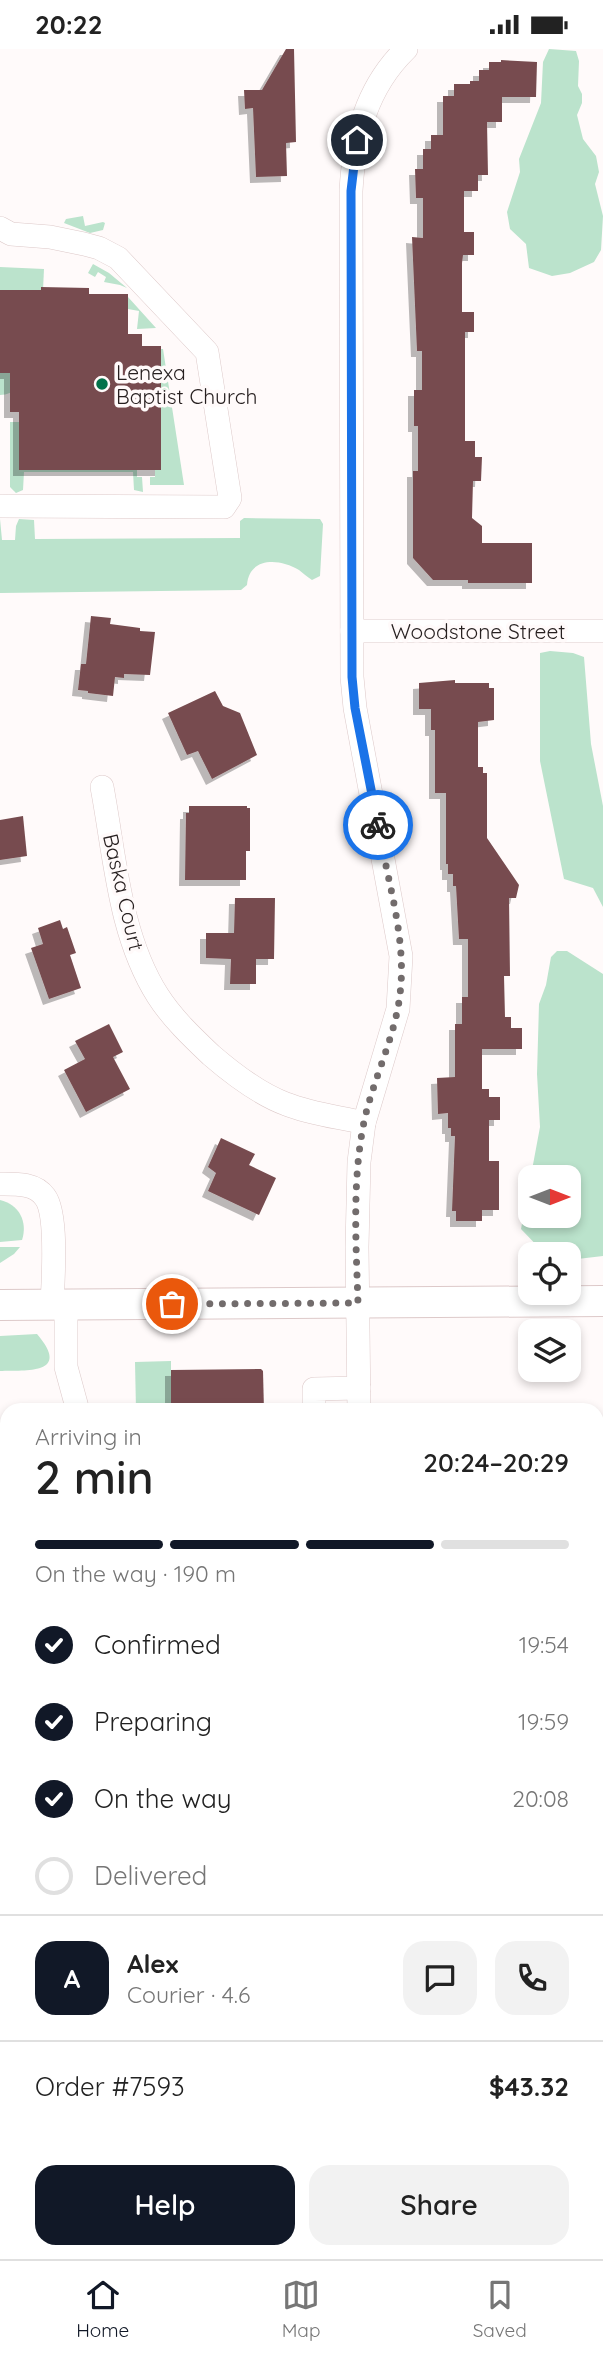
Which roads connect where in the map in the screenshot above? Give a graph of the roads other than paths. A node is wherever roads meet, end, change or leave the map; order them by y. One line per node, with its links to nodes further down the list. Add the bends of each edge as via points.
1 (406, 49): 4 (street, via 369,100 353,156)
2 (0, 229): 3 (street, via 84,244 118,258 207,352 230,498 224,507)
3 (0, 506)
4 (352, 631): 5 (street, Woodstone Street); 7 (street, via 355,708 401,956 398,1009)
5 (603, 631)
6 (102, 787): 7 (street, Baska Court, via 134,947 166,1008 213,1057 256,1088 287,1105)
7 (364, 1122): 10 (street, via 357,1184)
8 (0, 1184): 12 (street, via 30,1186 46,1198)
9 (603, 1301): 10 (main road)
10 (358, 1303): 12 (main road); 13 (street)
11 (0, 1305): 12 (main road)
12 (59, 1305): 14 (street, via 66,1367)
13 (359, 1399): 15 (street, via 314,1389)
14 (76, 1403)
15 (314, 1403)

